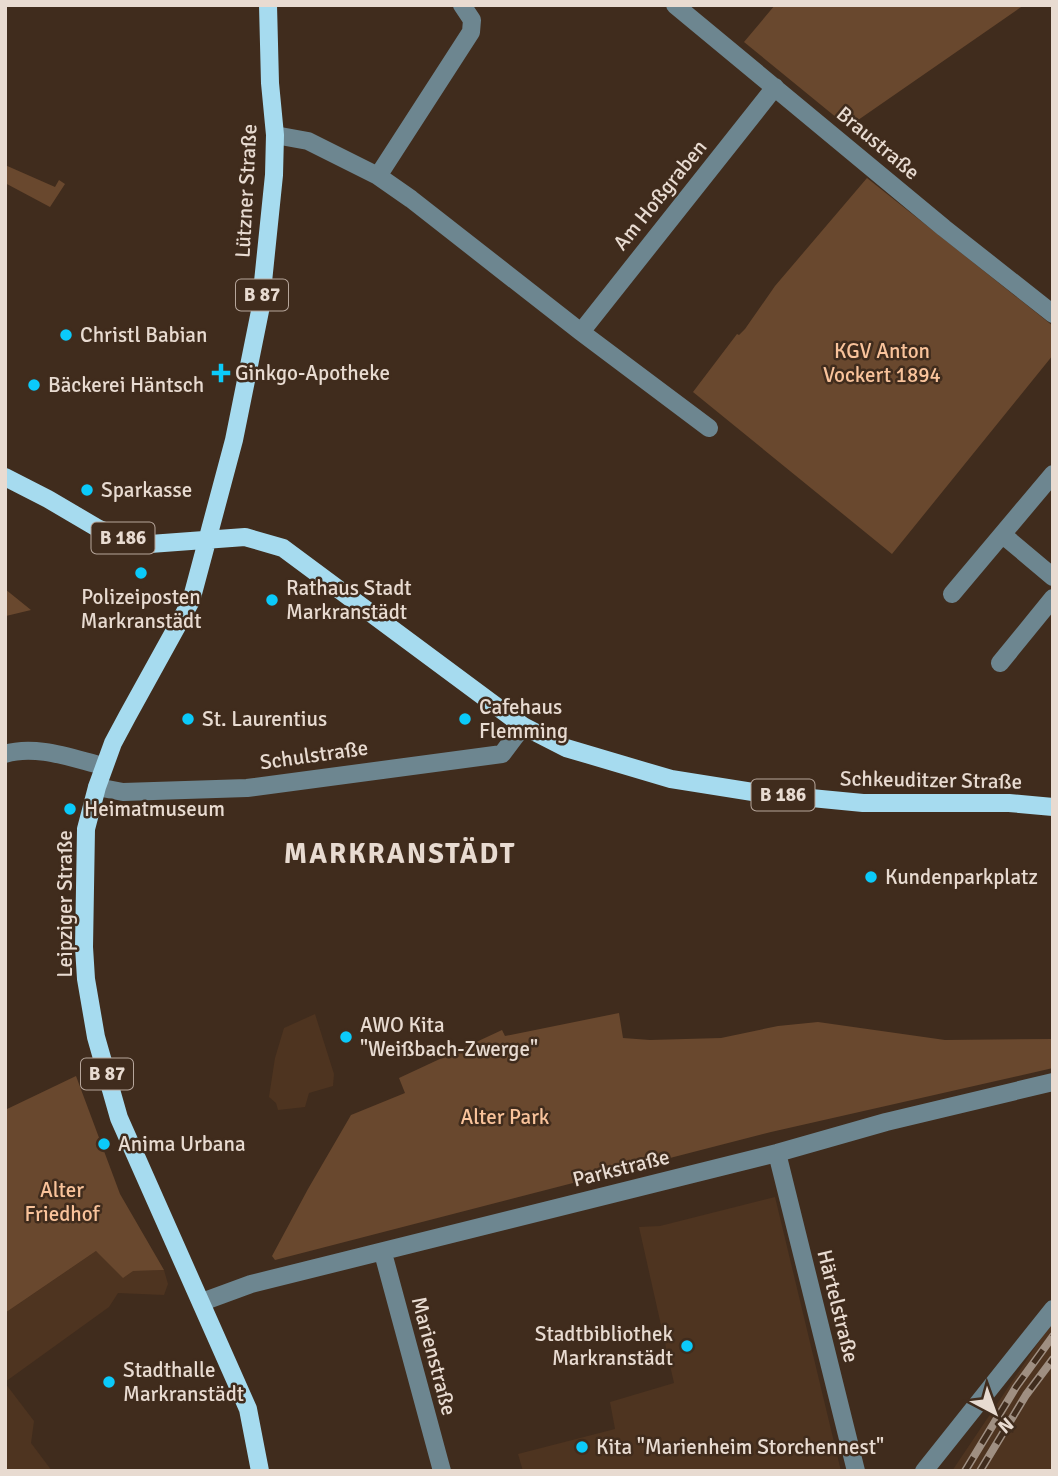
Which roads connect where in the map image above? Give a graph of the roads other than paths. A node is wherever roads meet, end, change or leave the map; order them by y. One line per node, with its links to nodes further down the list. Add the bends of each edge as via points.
1 (268, 5): 5 (main road, Lützner Straße / B 87)
2 (462, 5): 6 (street, via 472,20 471,32)
3 (675, 5): 4 (street, Braustraße)
4 (775, 87): 7 (street, Braustraße); 8 (street, Am Hoßgraben)
5 (275, 135): 6 (street, via 308,141); 13 (main road, Lützner Straße / B 87, via 260,311 234,440)
6 (378, 176): 8 (street)
7 (1053, 314)
8 (581, 332): 9 (street)
9 (709, 428)
10 (1053, 474): 12 (street)
11 (5, 477): 13 (main road, B 186, via 127,540 150,544)
12 (1003, 535): 14 (street); 15 (street)
13 (207, 541): 18 (main road, Schkeuditzer Straße / B 186, via 246,537 283,548); 20 (main road, Leipziger Straße / B 87, via 191,601)
14 (1053, 577)
15 (952, 594)
16 (1053, 598): 17 (street)
17 (1000, 663)
18 (523, 726): 21 (street, Schulstraße, via 502,754 247,788 123,792); 22 (main road, Schkeuditzer Straße / B 186, via 566,748 671,779 759,793 863,803)
19 (5, 754): 20 (street, via 36,751)
20 (104, 766): 21 (main road, Leipziger Straße / B 87)
21 (97, 787): 26 (main road, Leipziger Straße / B 87, via 86,829 84,947 96,1037 119,1118)
22 (1053, 807)
23 (1053, 1082): 24 (street, Parkstraße)
24 (777, 1153): 25 (street, Parkstraße); 30 (street, Härtelstraße)
25 (383, 1253): 26 (street, Parkstraße, via 251,1284); 29 (street, Marienstraße)
26 (202, 1302): 28 (main road, Leipziger Straße / B 87, via 248,1409)
27 (1053, 1309): 31 (street)
28 (260, 1471)
29 (442, 1471)
30 (856, 1471)
31 (924, 1471)

